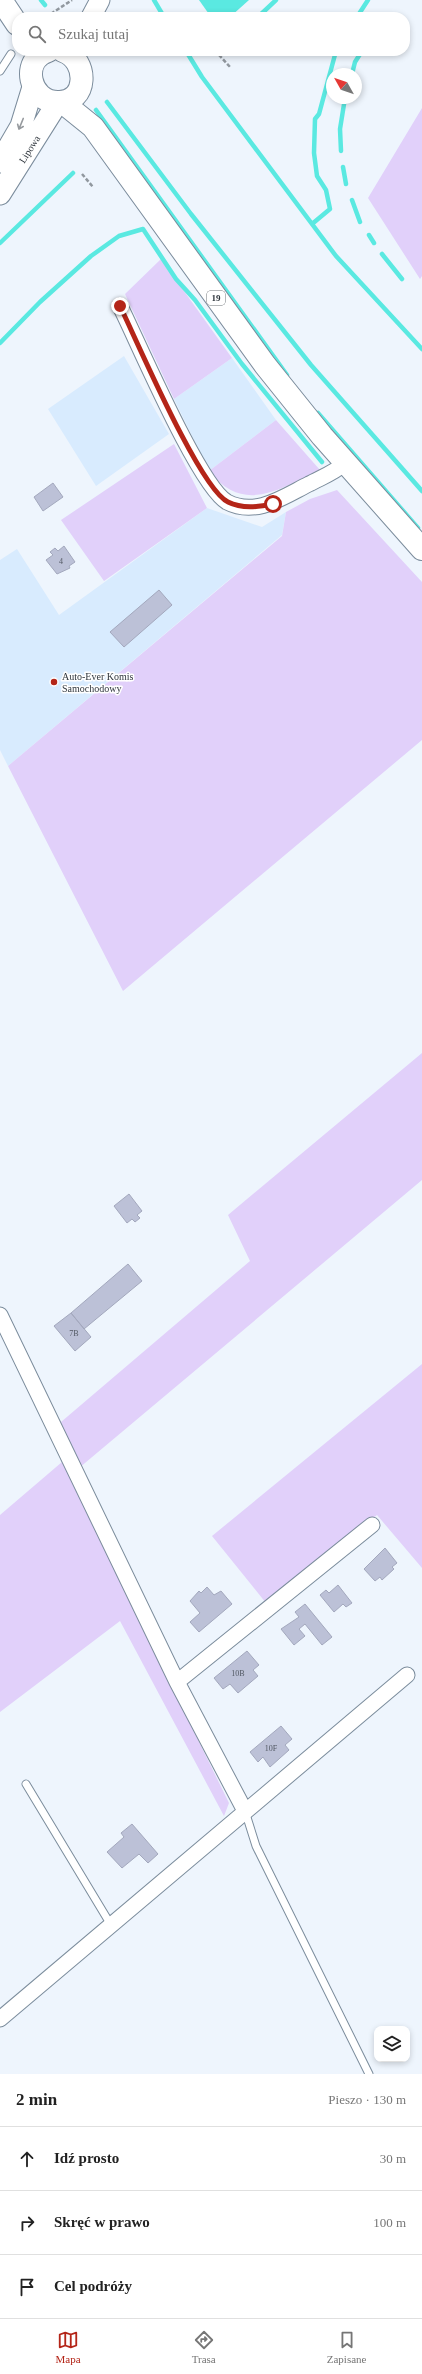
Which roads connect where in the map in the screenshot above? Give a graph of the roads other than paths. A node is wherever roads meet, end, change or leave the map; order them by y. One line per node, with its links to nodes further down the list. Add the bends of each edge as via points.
1 (1, 0): 4 (highway)
2 (100, 0): 3 (street)
3 (94, 12)
4 (12, 16)
5 (39, 56): 8 (highway, Lipowa)
6 (71, 56): 7 (highway, 19)
7 (82, 60): 10 (highway, 19)
8 (27, 65): 9 (lane); 11 (highway, 19, via 43,98); 13 (main road, Lipowa, one-way to 13, via 21,126)
9 (0, 71)
10 (80, 90): 11 (highway, Lipowa, via 71,98); 12 (highway, 19)
11 (60, 102): 12 (highway, 19); 13 (main road, Lipowa)
12 (93, 127): 16 (highway, 19, via 265,365)
13 (7, 155): 14 (main road, Lipowa)
14 (0, 194)
15 (120, 306): 16 (street, via 196,463 217,495 227,502 256,507 273,504 335,472)
16 (345, 463): 17 (highway, 19)
17 (422, 549)
18 (0, 1315): 21 (street)
19 (372, 1525): 21 (street)
20 (407, 1675): 23 (street)
21 (177, 1682): 23 (street)
22 (26, 1784): 24 (lane)
23 (245, 1811): 24 (street); 26 (lane, via 256,1846)
24 (111, 1925): 25 (street)
25 (0, 2019)
26 (369, 2074)

